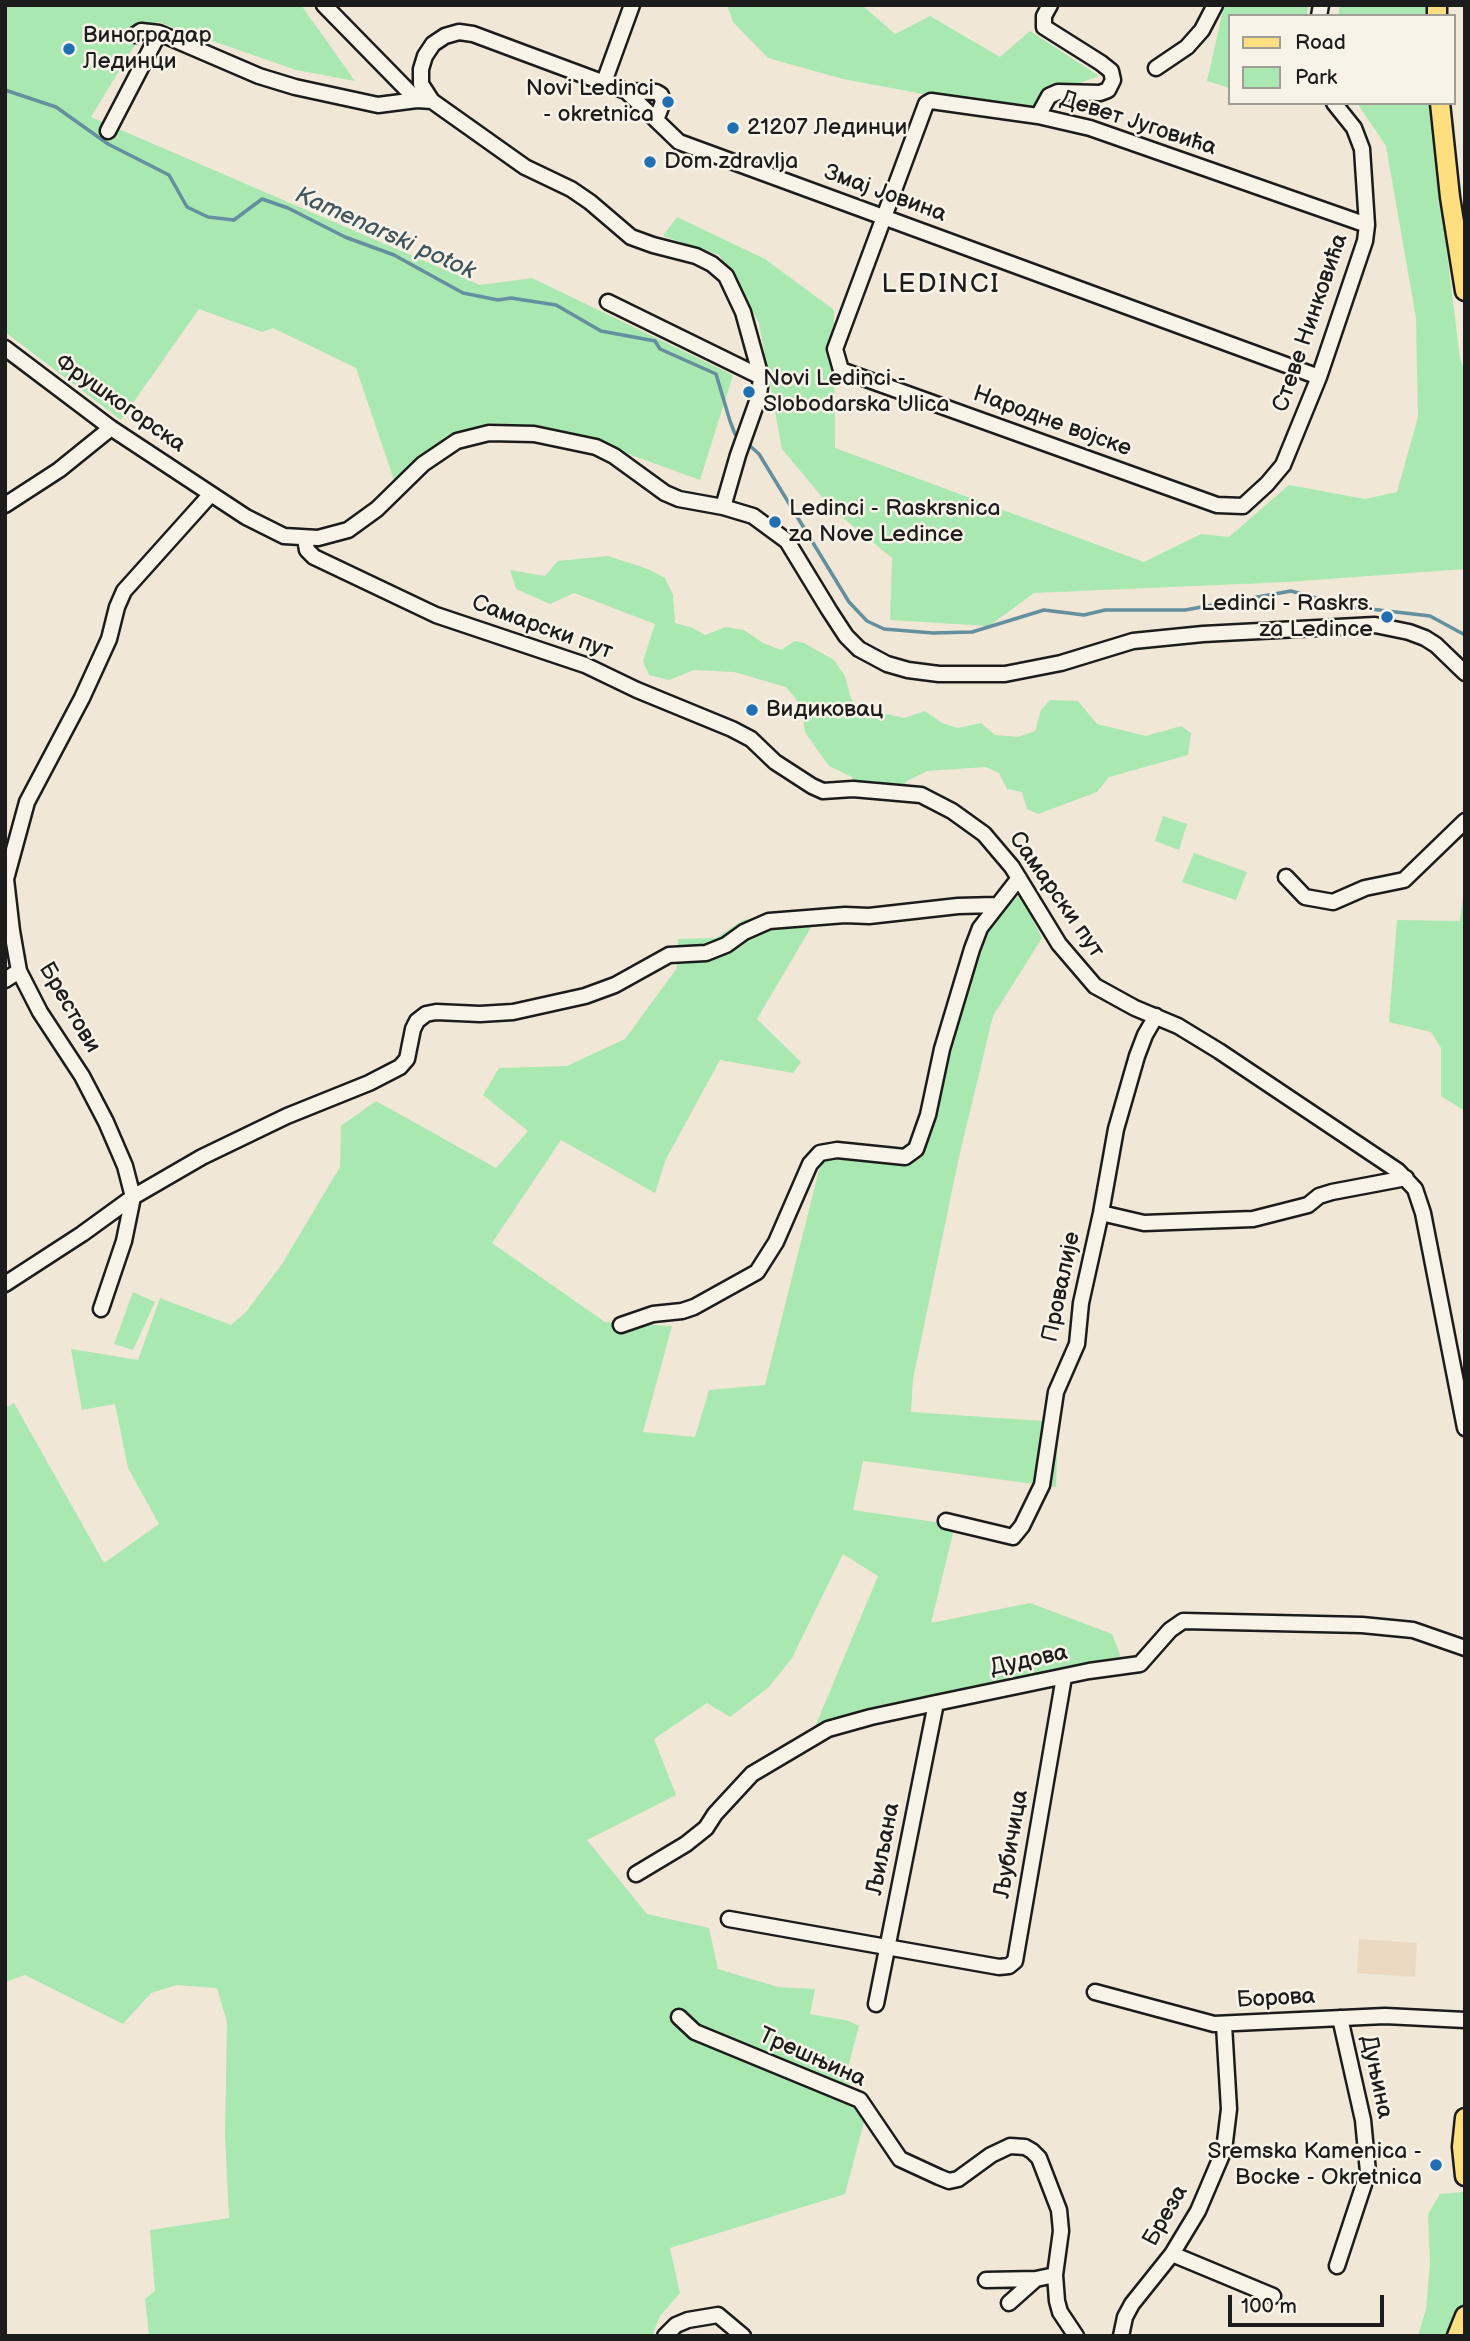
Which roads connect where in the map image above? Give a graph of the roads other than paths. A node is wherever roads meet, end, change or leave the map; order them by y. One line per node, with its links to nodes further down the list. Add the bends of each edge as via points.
1 (324, 5): 10 (street)
2 (632, 5): 8 (street)
3 (1215, 5): 7 (street, via 1187,47)
4 (1048, 6): 13 (street, via 1044,27 1101,62 1113,80 1108,90 1100,93 1049,96)
5 (159, 33): 6 (street); 10 (street, via 295,87 378,105); 15 (street)
6 (135, 35)
7 (1156, 68)
8 (604, 82): 9 (street, Змај Јовина); 10 (street, Змај Јовина, via 459,32 433,44 425,56 421,84)
9 (626, 91): 14 (street, Змај Јовина); 14 (street, via 661,95)
10 (425, 101): 21 (street, via 525,167 571,189 631,237 712,264 733,289)
11 (1336, 105): 17 (street, Стеве Нинковића, via 1354,128 1362,149)
12 (1440, 105): 18 (main road)
13 (1038, 116): 16 (street, Девет Југовића, via 931,101 926,104); 17 (street, Девет Југовића, via 1090,128)
14 (656, 120): 16 (street, Змај Јовина, via 679,142)
15 (108, 131)
16 (884, 218): 22 (street, Змај Јовина); 26 (street, Народне војске, via 835,349 841,370 1217,505)
17 (1367, 226): 22 (street, Стеве Нинковића)
18 (1465, 291)
19 (608, 302): 21 (street)
20 (5, 348): 23 (street, Фрушкогорска)
21 (761, 377): 27 (street)
22 (1319, 377): 26 (street, Стеве Нинковића, via 1283,465)
23 (111, 428): 24 (street, Фрушкогорска); 25 (street)
24 (211, 494): 28 (street, Фрушкогорска, via 261,525 284,536); 34 (street, Брестови, via 124,591 82,698 27,802 6,879)
25 (5, 505)
26 (1243, 506)
27 (723, 507): 28 (street, Фрушкогорска, via 666,493 596,447 534,434 489,433 445,448 355,526); 29 (street, Фрушкогорска, via 753,516 787,541 846,636 859,649 908,670 1005,674 1133,641 1375,625 1424,638)
28 (305, 539): 32 (street, Самарски пут, via 314,557 436,615 585,665 732,729 823,791 920,795 984,834)
29 (1465, 673)
30 (1465, 821): 31 (street, via 1404,880 1322,902 1305,897)
31 (1286, 877)
32 (1019, 878): 33 (street); 36 (street, Самарски пут, via 1059,944 1095,986)
33 (996, 905): 38 (street, via 769,921 706,953 669,955 585,996 513,1013 426,1014 413,1029 407,1059 400,1067 202,1157); 42 (street, via 972,948 916,1149 905,1157 837,1150 820,1153 810,1164 776,1242 757,1272 694,1307)
34 (19, 971): 35 (street); 38 (street, Брестови, via 106,1122)
35 (5, 980)
36 (1156, 1016): 37 (street, Самарски пут, via 1219,1051); 39 (street, Провалије, via 1137,1056 1116,1129)
37 (1406, 1178): 39 (street, via 1332,1192 1308,1205 1253,1219 1144,1223); 43 (street, Самарски пут, via 1423,1213)
38 (133, 1197): 40 (street); 41 (street, Брестови)
39 (1101, 1213): 44 (street, Провалије, via 1077,1344 1056,1391 1042,1485 1035,1503 1013,1537)
40 (5, 1284)
41 (101, 1309)
42 (621, 1325)
43 (1465, 1428)
44 (946, 1521)
45 (1465, 1647): 46 (street, Дудова, via 1413,1630 1362,1625 1183,1621 1140,1664)
46 (1064, 1676): 47 (street, Дудова); 50 (street, Љубичица, via 1015,1961 999,1967)
47 (936, 1703): 48 (street, Дудова, via 846,1723 799,1745 752,1774 706,1828 686,1844); 50 (street, Љиљана)
48 (636, 1874)
49 (729, 1919): 50 (street)
50 (888, 1946): 52 (street, Љиљана)
51 (1095, 1992): 56 (street, Борова)
52 (877, 2004)
53 (679, 2017): 61 (street, Трешњина, via 695,2032 860,2100 900,2159 949,2181 1010,2146 1032,2151 1059,2210)
54 (1340, 2018): 55 (street, Борова); 56 (street, Борова); 60 (street, Дуњина, via 1363,2120 1368,2165 1366,2184)
55 (1465, 2020)
56 (1224, 2025): 59 (street, Бреза, via 1229,2109 1224,2150 1198,2211)
57 (1465, 2118): 58 (main road)
58 (1465, 2176)
59 (1172, 2254): 64 (street); 70 (street, Бреза, via 1132,2304)
60 (1337, 2266)
61 (1055, 2275): 62 (street); 69 (street, Трешњина, via 1060,2312)
62 (1036, 2279): 63 (street); 65 (street)
63 (986, 2280)
64 (1273, 2296)
65 (1009, 2303)
66 (1465, 2316): 71 (main road)
67 (665, 2336): 68 (street, via 688,2320 718,2315)
68 (743, 2336)
69 (1076, 2336)
70 (1121, 2336)
71 (1457, 2336)

